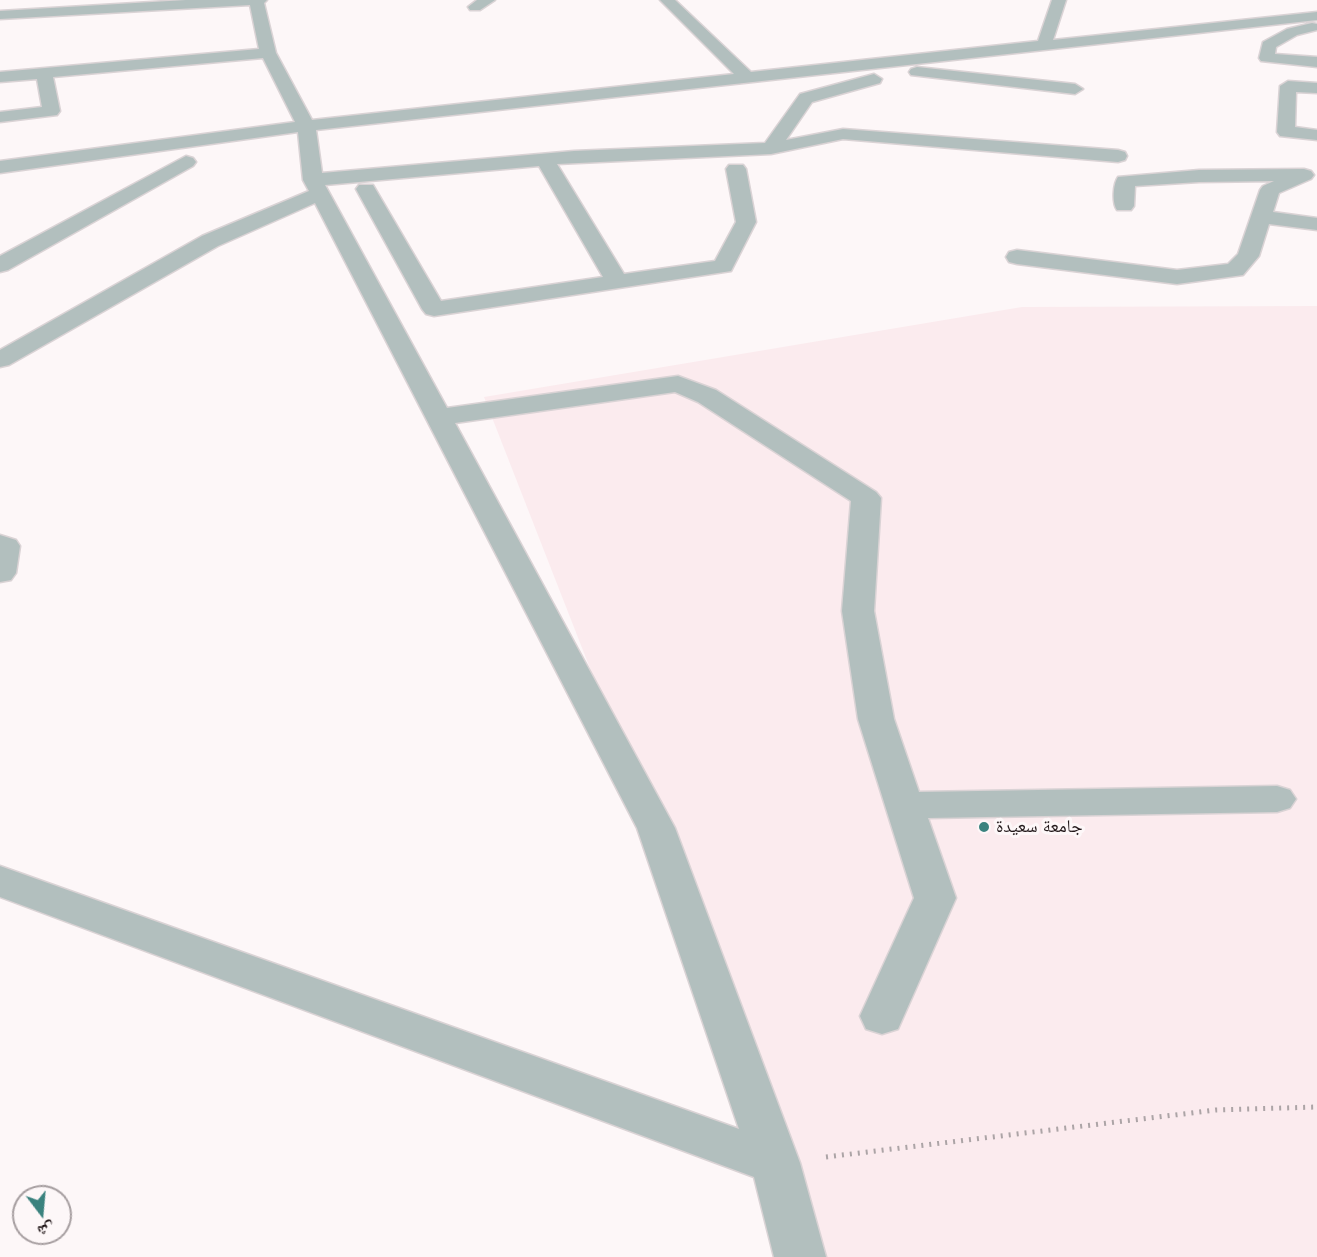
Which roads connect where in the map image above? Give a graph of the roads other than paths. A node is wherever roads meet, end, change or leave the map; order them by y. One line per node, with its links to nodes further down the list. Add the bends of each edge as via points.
1 (257, 0): 4 (street); 8 (street)
2 (667, 0): 14 (street)
3 (1059, 0): 7 (street)
4 (0, 15)
5 (1317, 16): 7 (street)
6 (1317, 26): 9 (street, via 1292,32 1268,45 1267,58)
7 (1044, 45): 10 (street)
8 (268, 53): 12 (street); 18 (street)
9 (1317, 62)
10 (853, 66): 11 (street); 14 (street)
11 (902, 71): 16 (street); 20 (street, via 807,98)
12 (44, 72): 13 (street); 17 (street, via 51,111)
13 (0, 76)
14 (747, 77): 18 (street)
15 (1317, 88): 19 (street, via 1288,86 1286,132)
16 (1075, 89)
17 (0, 117)
18 (306, 126): 24 (street); 27 (street)
19 (1317, 135)
20 (771, 148): 21 (street, via 843,134); 22 (street)
21 (1118, 156)
22 (544, 160): 27 (street); 34 (street)
23 (186, 162): 33 (street)
24 (0, 167)
25 (736, 169): 34 (street, via 746,222 723,266)
26 (1310, 176): 29 (street, via 1125,181); 30 (street, via 1269,190)
27 (317, 187): 35 (street, via 210,241); 36 (street)
28 (366, 189): 34 (street, via 434,309)
29 (1124, 206)
30 (1260, 217): 31 (street); 32 (street, via 1248,256 1235,270 1177,277)
31 (1317, 224)
32 (1017, 257)
33 (0, 265)
34 (616, 280)
35 (0, 360)
36 (437, 417): 40 (street, via 678,384 707,396 866,498 858,611 876,719); 43 (street, via 656,828)
37 (0, 544): 38 (street, via 5,546)
38 (0, 573)
39 (1277, 799): 40 (street)
40 (904, 805): 42 (street, via 935,898)
41 (0, 881): 43 (street)
42 (882, 1016)
43 (775, 1162): 44 (street)
44 (800, 1257)

